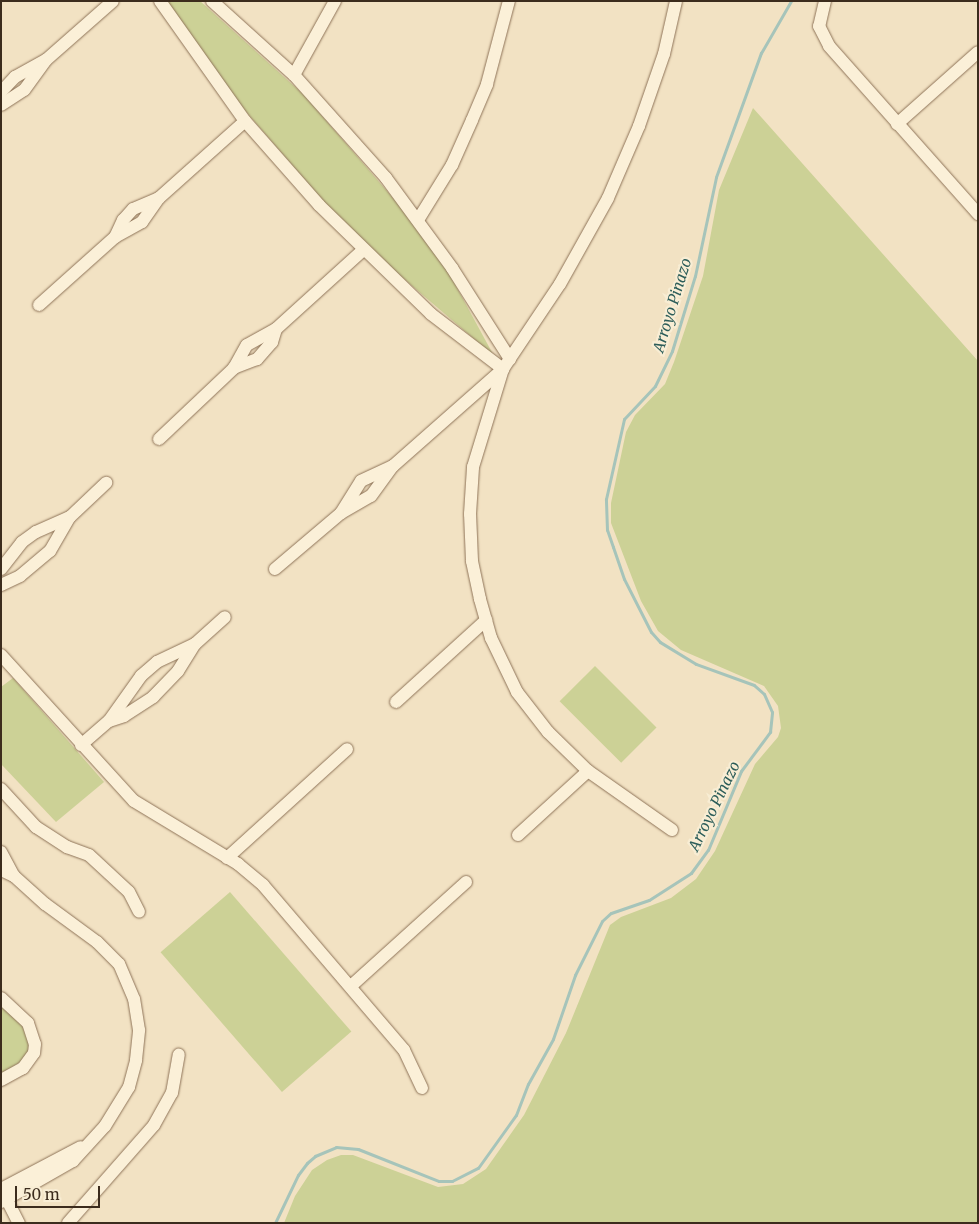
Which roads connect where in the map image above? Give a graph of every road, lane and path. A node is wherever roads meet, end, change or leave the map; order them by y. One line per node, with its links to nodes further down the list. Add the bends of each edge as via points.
1 (113, 1): 9 (street)
2 (160, 1): 13 (street)
3 (212, 1): 10 (street)
4 (335, 1): 10 (street)
5 (509, 1): 16 (street, via 487,84 448,173)
6 (676, 1): 19 (street, via 652,87 618,176 572,264)
7 (825, 1): 14 (street, via 818,19 821,34)
8 (978, 52): 14 (street)
9 (46, 60): 11 (street, via 15,77); 12 (street, via 24,90)
10 (294, 75): 16 (street, via 386,178)
11 (1, 92)
12 (1, 106)
13 (245, 121): 17 (street); 18 (street, via 159,198 134,209 122,220 115,237)
14 (898, 124): 15 (street)
15 (978, 214)
16 (418, 220): 19 (street)
17 (363, 250): 19 (street, via 431,314); 20 (street, via 276,329 247,345 234,368)
18 (40, 305)
19 (506, 364): 21 (street); 29 (street, via 479,441 470,488 472,562)
20 (159, 439)
21 (393, 466): 23 (street, via 371,496); 23 (street, via 361,481)
22 (106, 483): 24 (street)
23 (341, 513): 26 (street)
24 (70, 517): 25 (street, via 22,542); 27 (street, via 50,551 20,576)
25 (1, 569)
26 (275, 569)
27 (1, 585)
28 (225, 617): 30 (street)
29 (486, 620): 34 (street); 38 (street, via 517,692 548,732)
30 (195, 644): 35 (street, via 178,671 153,697 124,716); 35 (street, via 157,662 141,676)
31 (1, 655): 32 (street)
32 (11, 666): 33 (street); 36 (street)
33 (1, 676)
34 (396, 702)
35 (109, 721): 36 (street)
36 (81, 745): 43 (street, via 134,801)
37 (347, 748): 43 (street)
38 (588, 772): 40 (street); 41 (street)
39 (1, 789): 47 (street, via 36,827 67,847 89,855 129,892)
40 (672, 830)
41 (518, 835)
42 (1, 852): 45 (street)
43 (227, 858): 48 (street, via 263,885)
44 (1, 870): 45 (street)
45 (14, 876): 53 (street, via 109,953 124,973 134,999 139,1030 133,1073 121,1100 94,1139 73,1160)
46 (466, 882): 48 (street)
47 (139, 912)
48 (351, 986): 52 (street, via 404,1050)
49 (1, 998): 51 (street, via 28,1023 35,1044 34,1053 23,1068)
50 (179, 1055): 55 (street, via 172,1093 154,1125)
51 (1, 1080)
52 (422, 1088)
53 (3, 1195): 54 (street)
54 (19, 1223)
55 (68, 1223)

